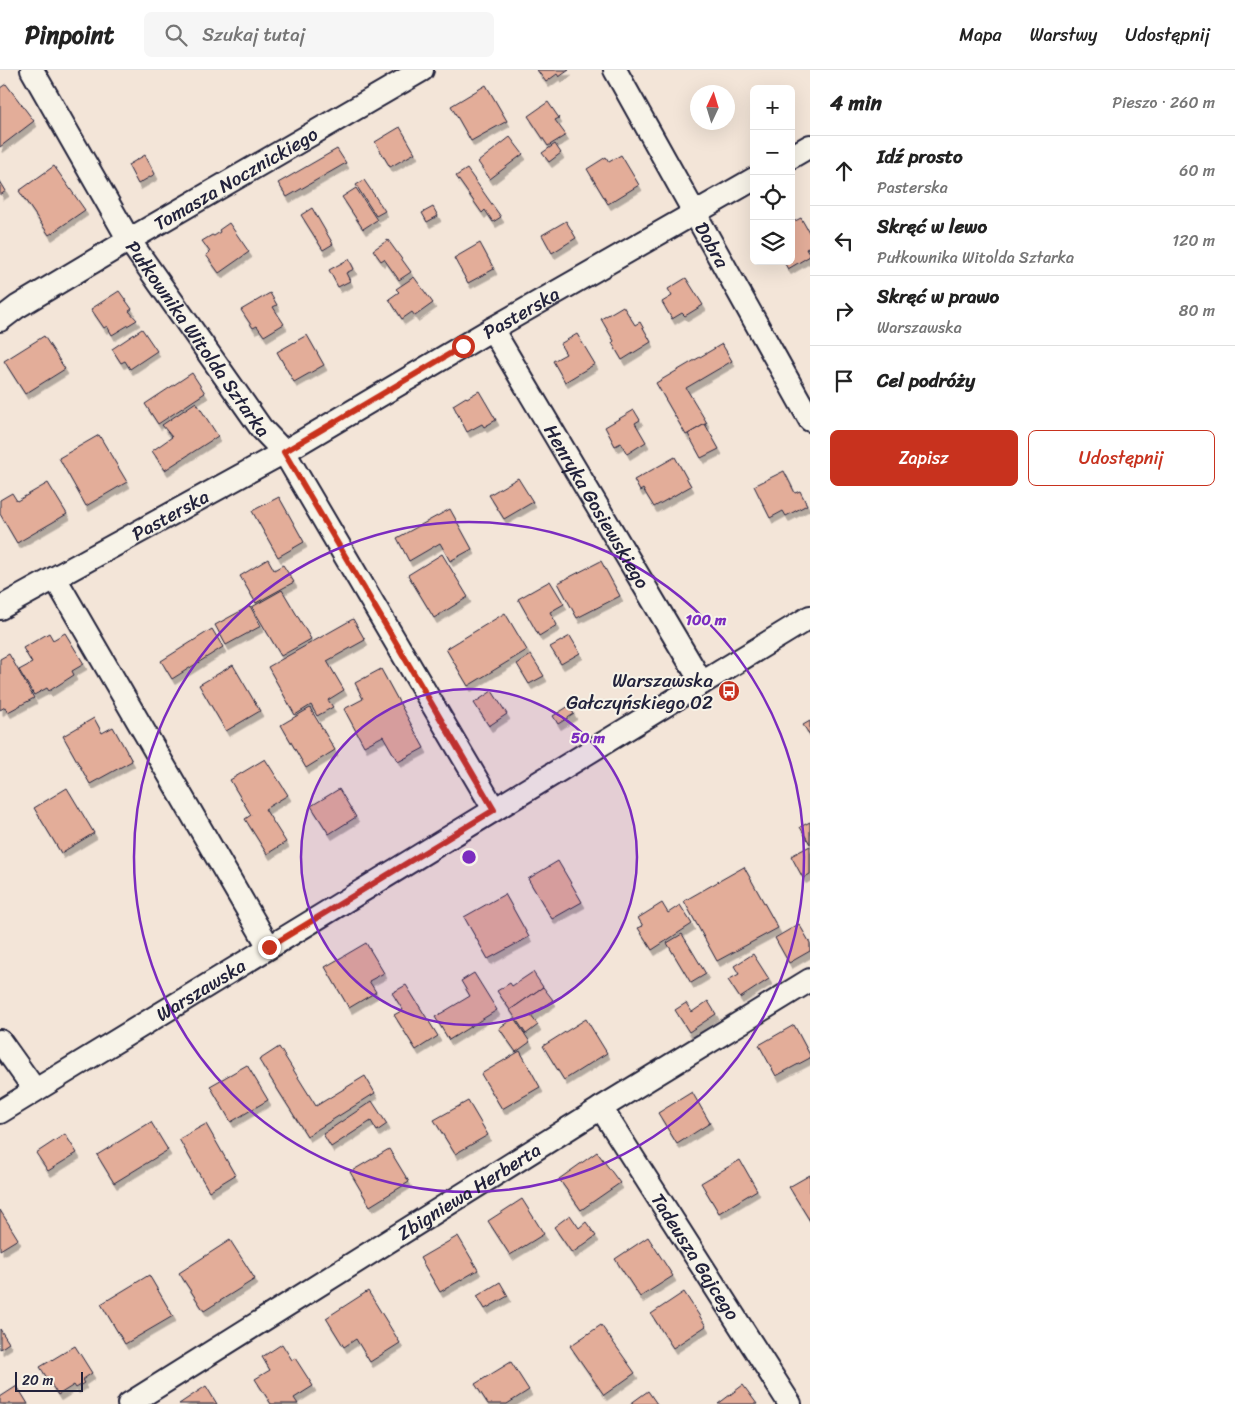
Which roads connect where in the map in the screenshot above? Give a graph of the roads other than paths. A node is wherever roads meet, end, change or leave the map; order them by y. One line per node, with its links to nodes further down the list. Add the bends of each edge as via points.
1 (32, 70): 8 (street, Pułkownika Witolda Sztarka)
2 (422, 70): 8 (street, Tomasza Nocznickiego)
3 (615, 70): 7 (street, Dobra)
4 (810, 146): 5 (street)
5 (795, 155)
6 (750, 181): 7 (street, Pasterska)
7 (696, 213): 10 (street, Pasterska); 11 (street, Dobra)
8 (129, 240): 9 (street, Tomasza Nocznickiego); 12 (street, Pułkownika Witolda Sztarka, via 261,428)
9 (0, 320)
10 (492, 328): 12 (street, Pasterska); 16 (street, Henryka Gosiewskiego)
11 (810, 420)
12 (284, 452): 13 (street, Pasterska); 17 (street, Pułkownika Witolda Sztarka)
13 (55, 578): 14 (street, Pasterska); 18 (street)
14 (0, 608)
15 (810, 617): 16 (street, Warszawska)
16 (702, 683): 17 (street, Warszawska)
17 (494, 810): 18 (street, Warszawska)
18 (269, 947): 21 (street, Warszawska)
19 (810, 980): 22 (street, Zbigniewa Herberta)
20 (0, 1040): 21 (street)
21 (34, 1090): 23 (street, Warszawska)
22 (602, 1108): 24 (street, Zbigniewa Herberta); 25 (street, Tadeusza Gajcego)
23 (0, 1112)
24 (128, 1404)
25 (790, 1404)

